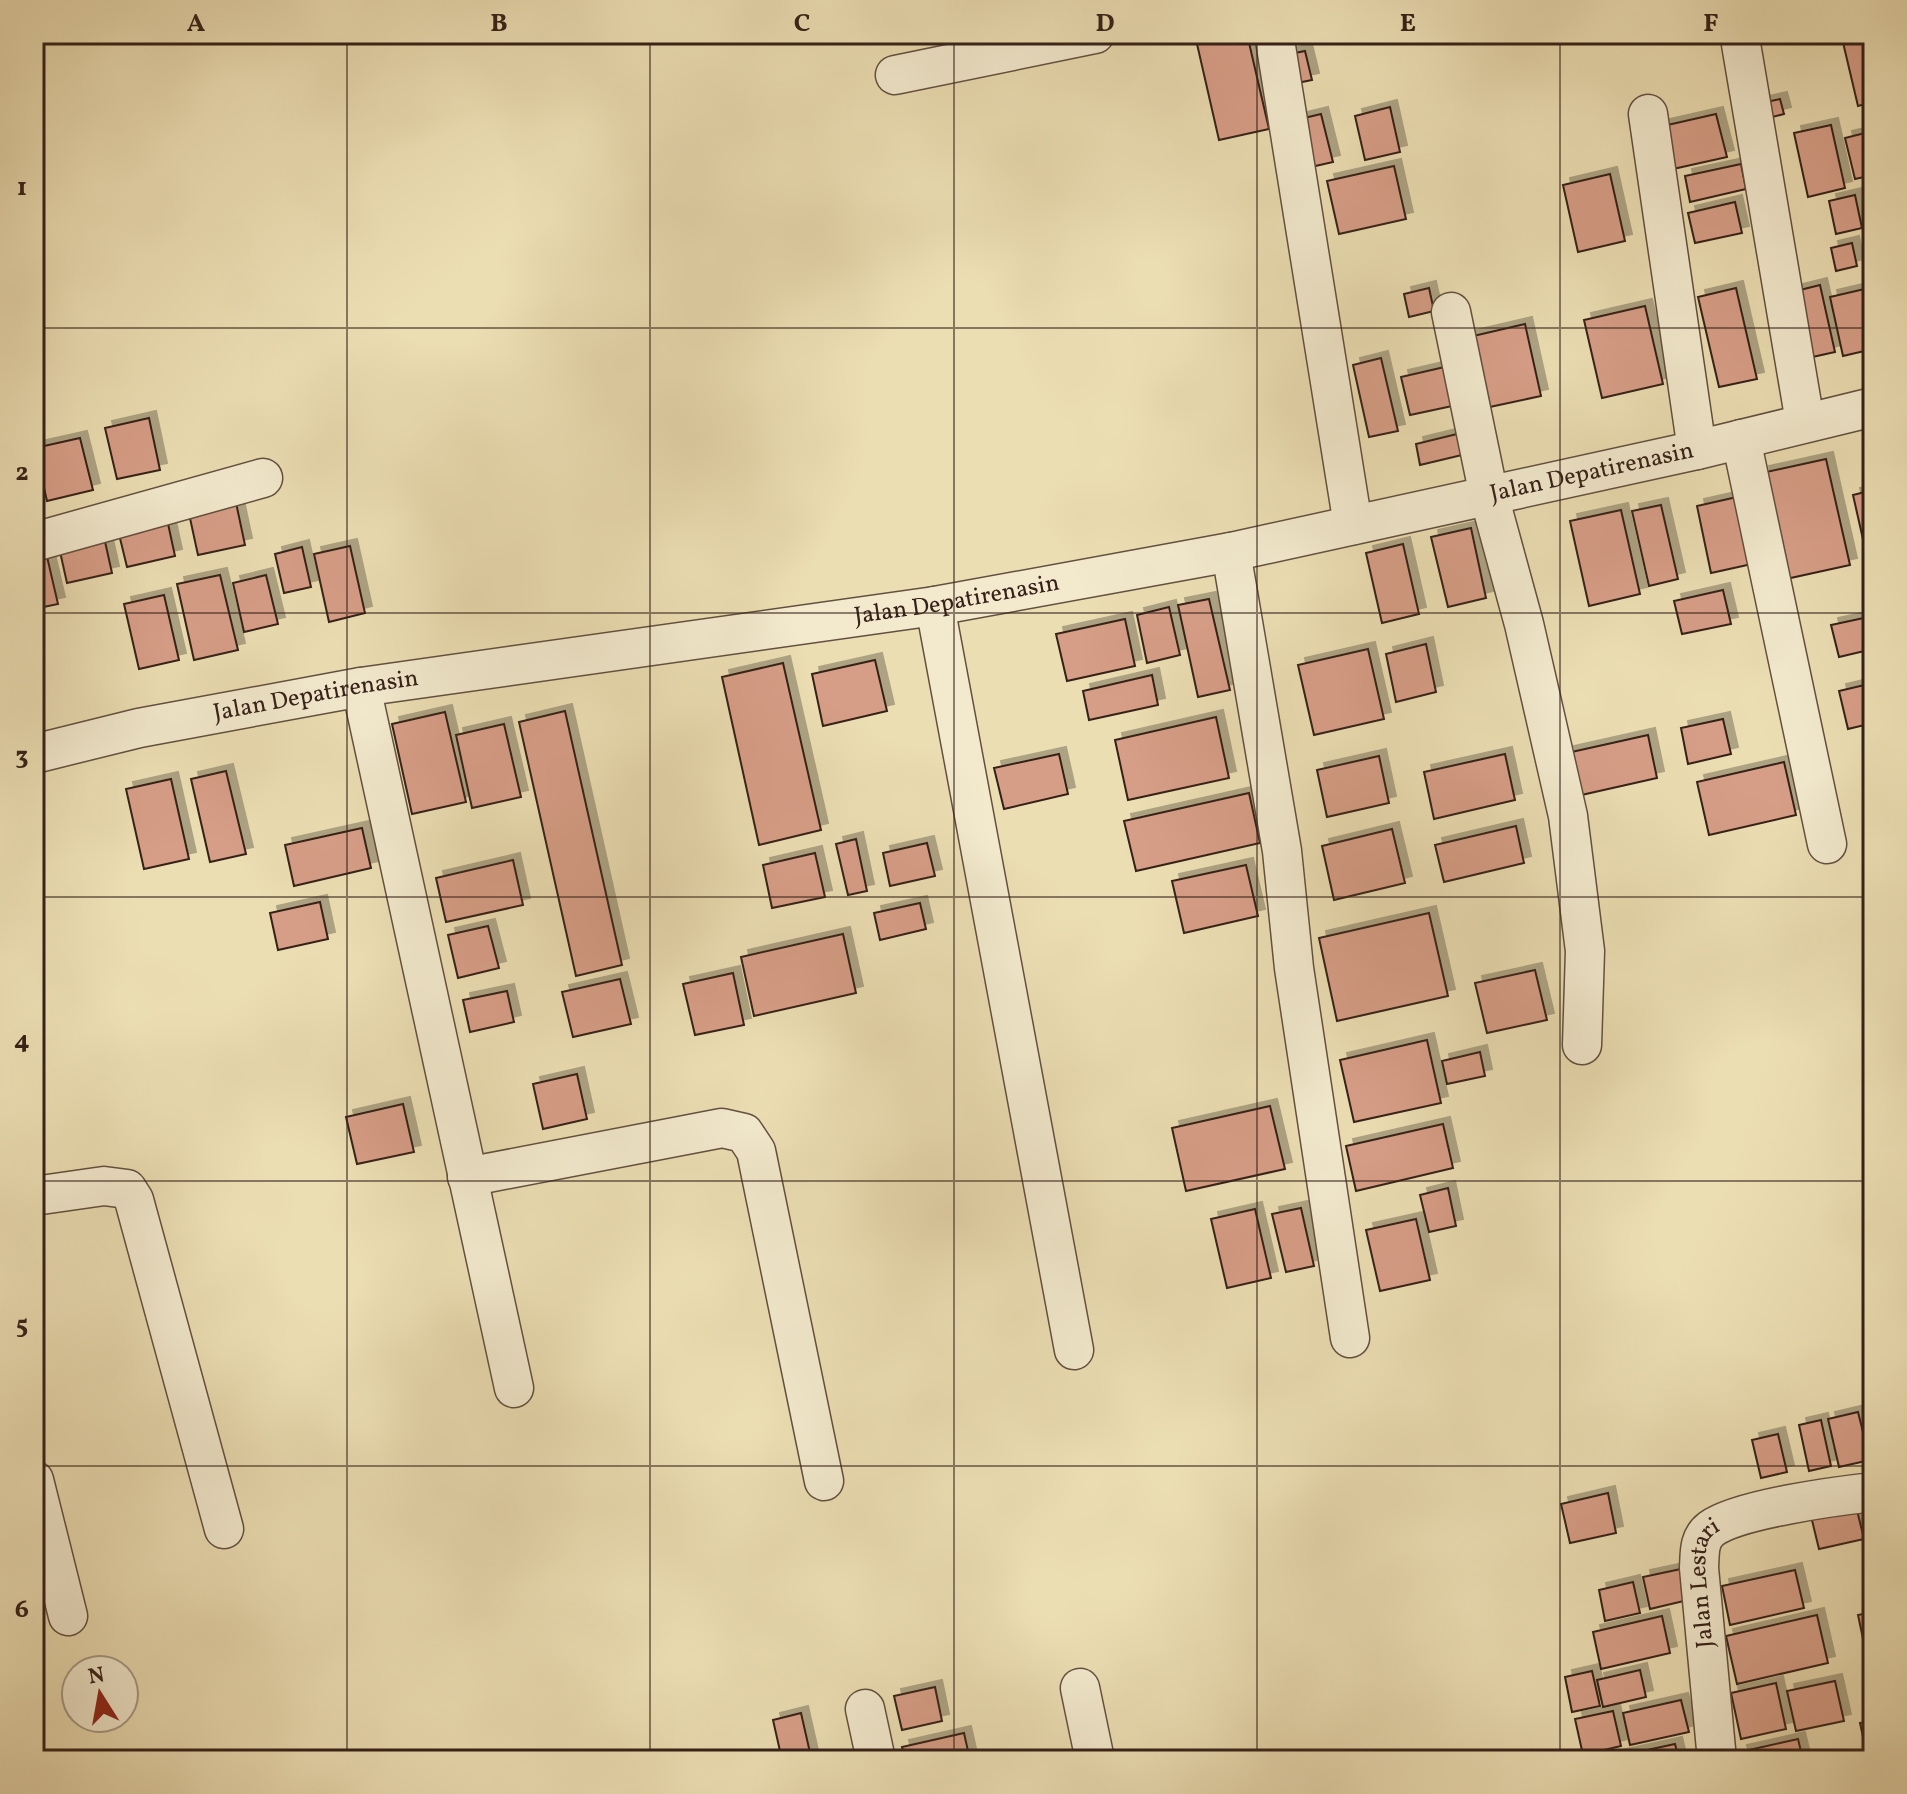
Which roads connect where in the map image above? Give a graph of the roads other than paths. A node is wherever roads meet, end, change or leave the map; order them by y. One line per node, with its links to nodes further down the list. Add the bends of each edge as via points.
1 (1095, 34): 4 (street)
2 (1274, 34): 13 (street)
3 (1741, 44): 8 (street)
4 (895, 75)
5 (1648, 114): 10 (street)
6 (1451, 312): 12 (street)
7 (1873, 407): 8 (street, Jalan Depatirenasin)
8 (1805, 422): 9 (street, Jalan Depatirenasin)
9 (1741, 439): 10 (street, Jalan Depatirenasin); 19 (street)
10 (1697, 450): 12 (street, Jalan Depatirenasin)
11 (263, 478): 14 (street)
12 (1489, 496): 13 (street, Jalan Depatirenasin); 20 (street, via 1568,816 1585,951)
13 (1353, 525): 15 (street, Jalan Depatirenasin)
14 (34, 542)
15 (1231, 552): 16 (street, Jalan Depatirenasin); 23 (street, via 1282,851 1294,968)
16 (935, 606): 17 (street, Jalan Depatirenasin); 24 (street)
17 (361, 687): 18 (street, Jalan Depatirenasin, via 139,728); 21 (street)
18 (34, 754)
19 (1827, 844)
20 (1582, 1045)
21 (467, 1177): 25 (street); 27 (street, via 722,1128 744,1133 756,1151)
22 (34, 1196): 29 (street, via 104,1186 127,1189 134,1200)
23 (1350, 1338)
24 (1074, 1350)
25 (514, 1388)
26 (34, 1480): 30 (street)
27 (824, 1481)
28 (1873, 1492): 35 (street, Jalan Lestari, via 1734,1518 1709,1530 1700,1543)
29 (224, 1529)
30 (68, 1616)
31 (1080, 1688): 34 (street)
32 (865, 1709): 33 (street)
33 (876, 1760)
34 (1095, 1760)
35 (1717, 1760)

